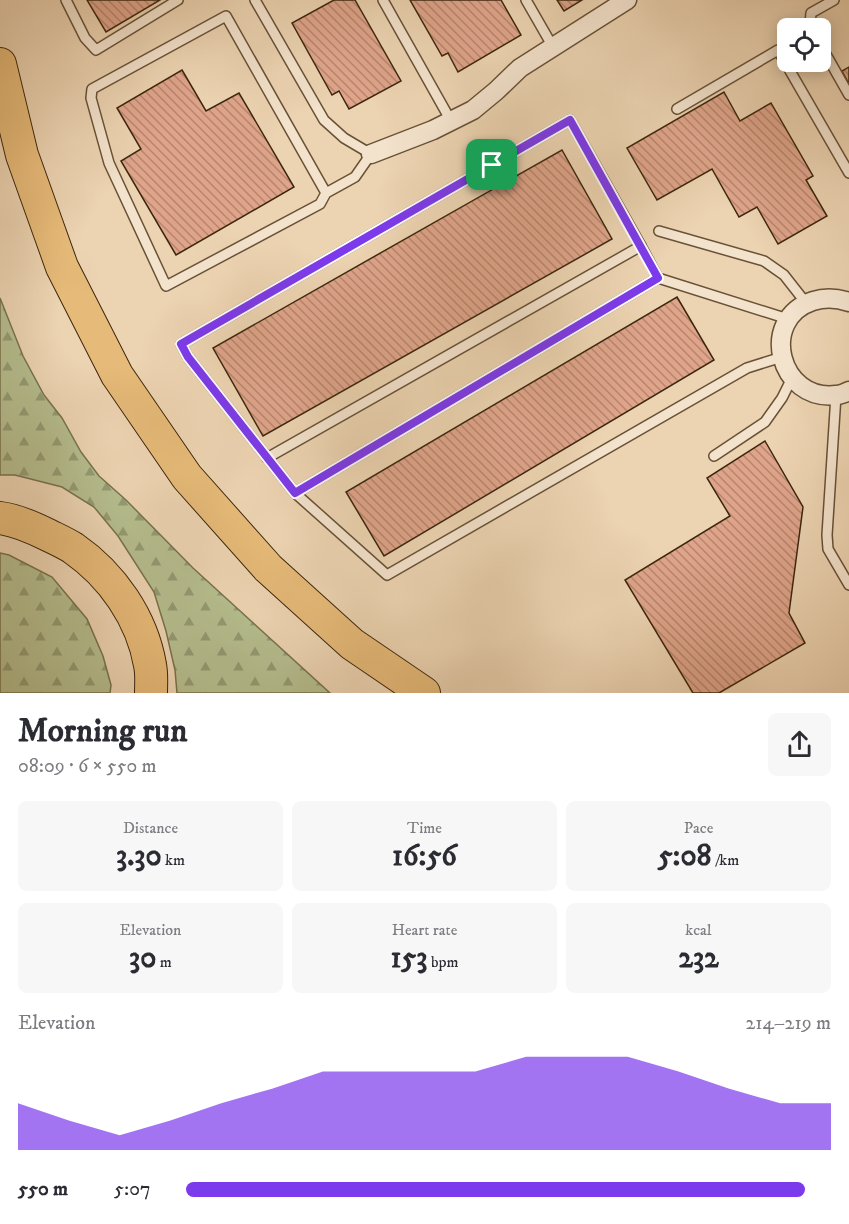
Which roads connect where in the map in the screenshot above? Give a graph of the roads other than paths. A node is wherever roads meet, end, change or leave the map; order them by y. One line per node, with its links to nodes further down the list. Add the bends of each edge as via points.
1 (66, 0): 2 (lane, via 85,38 96,50)
2 (178, 0)
3 (255, 0): 15 (lane, via 324,120)
4 (383, 0): 14 (lane)
5 (526, 0): 9 (lane)
6 (627, 0): 9 (street)
7 (834, 0): 8 (lane, via 811,13)
8 (811, 18)
9 (553, 47): 14 (street, via 520,68 473,110)
10 (831, 63): 12 (lane)
11 (0, 64): 33 (highway, via 22,155 62,267 117,375 188,477 268,568 352,644)
12 (849, 95)
13 (676, 109): 16 (lane, via 778,50)
14 (451, 121): 15 (street)
15 (371, 154): 17 (lane, via 355,177)
16 (849, 172)
17 (326, 193): 17 (lane, via 320,204 166,286 109,163 92,89 226,16)
18 (659, 231): 22 (lane, via 764,261 784,275)
19 (641, 246): 20 (lane); 28 (lane); 28 (lane, via 570,120 181,344)
20 (658, 278): 23 (lane); 29 (lane)
21 (849, 302): 22 (street, via 822,298)
22 (806, 303): 23 (street)
23 (788, 319): 24 (street, via 780,343)
24 (782, 357): 25 (street); 29 (lane, via 747,368 387,575)
25 (792, 378): 26 (street, via 819,394); 27 (lane, via 765,422)
26 (842, 393): 31 (lane, via 827,535 828,549)
27 (714, 456)
28 (267, 458): 29 (lane)
29 (295, 493)
30 (0, 518): 32 (highway, via 36,529 72,547 109,582 132,612 143,638)
31 (849, 585)
32 (151, 693)
33 (424, 693)

